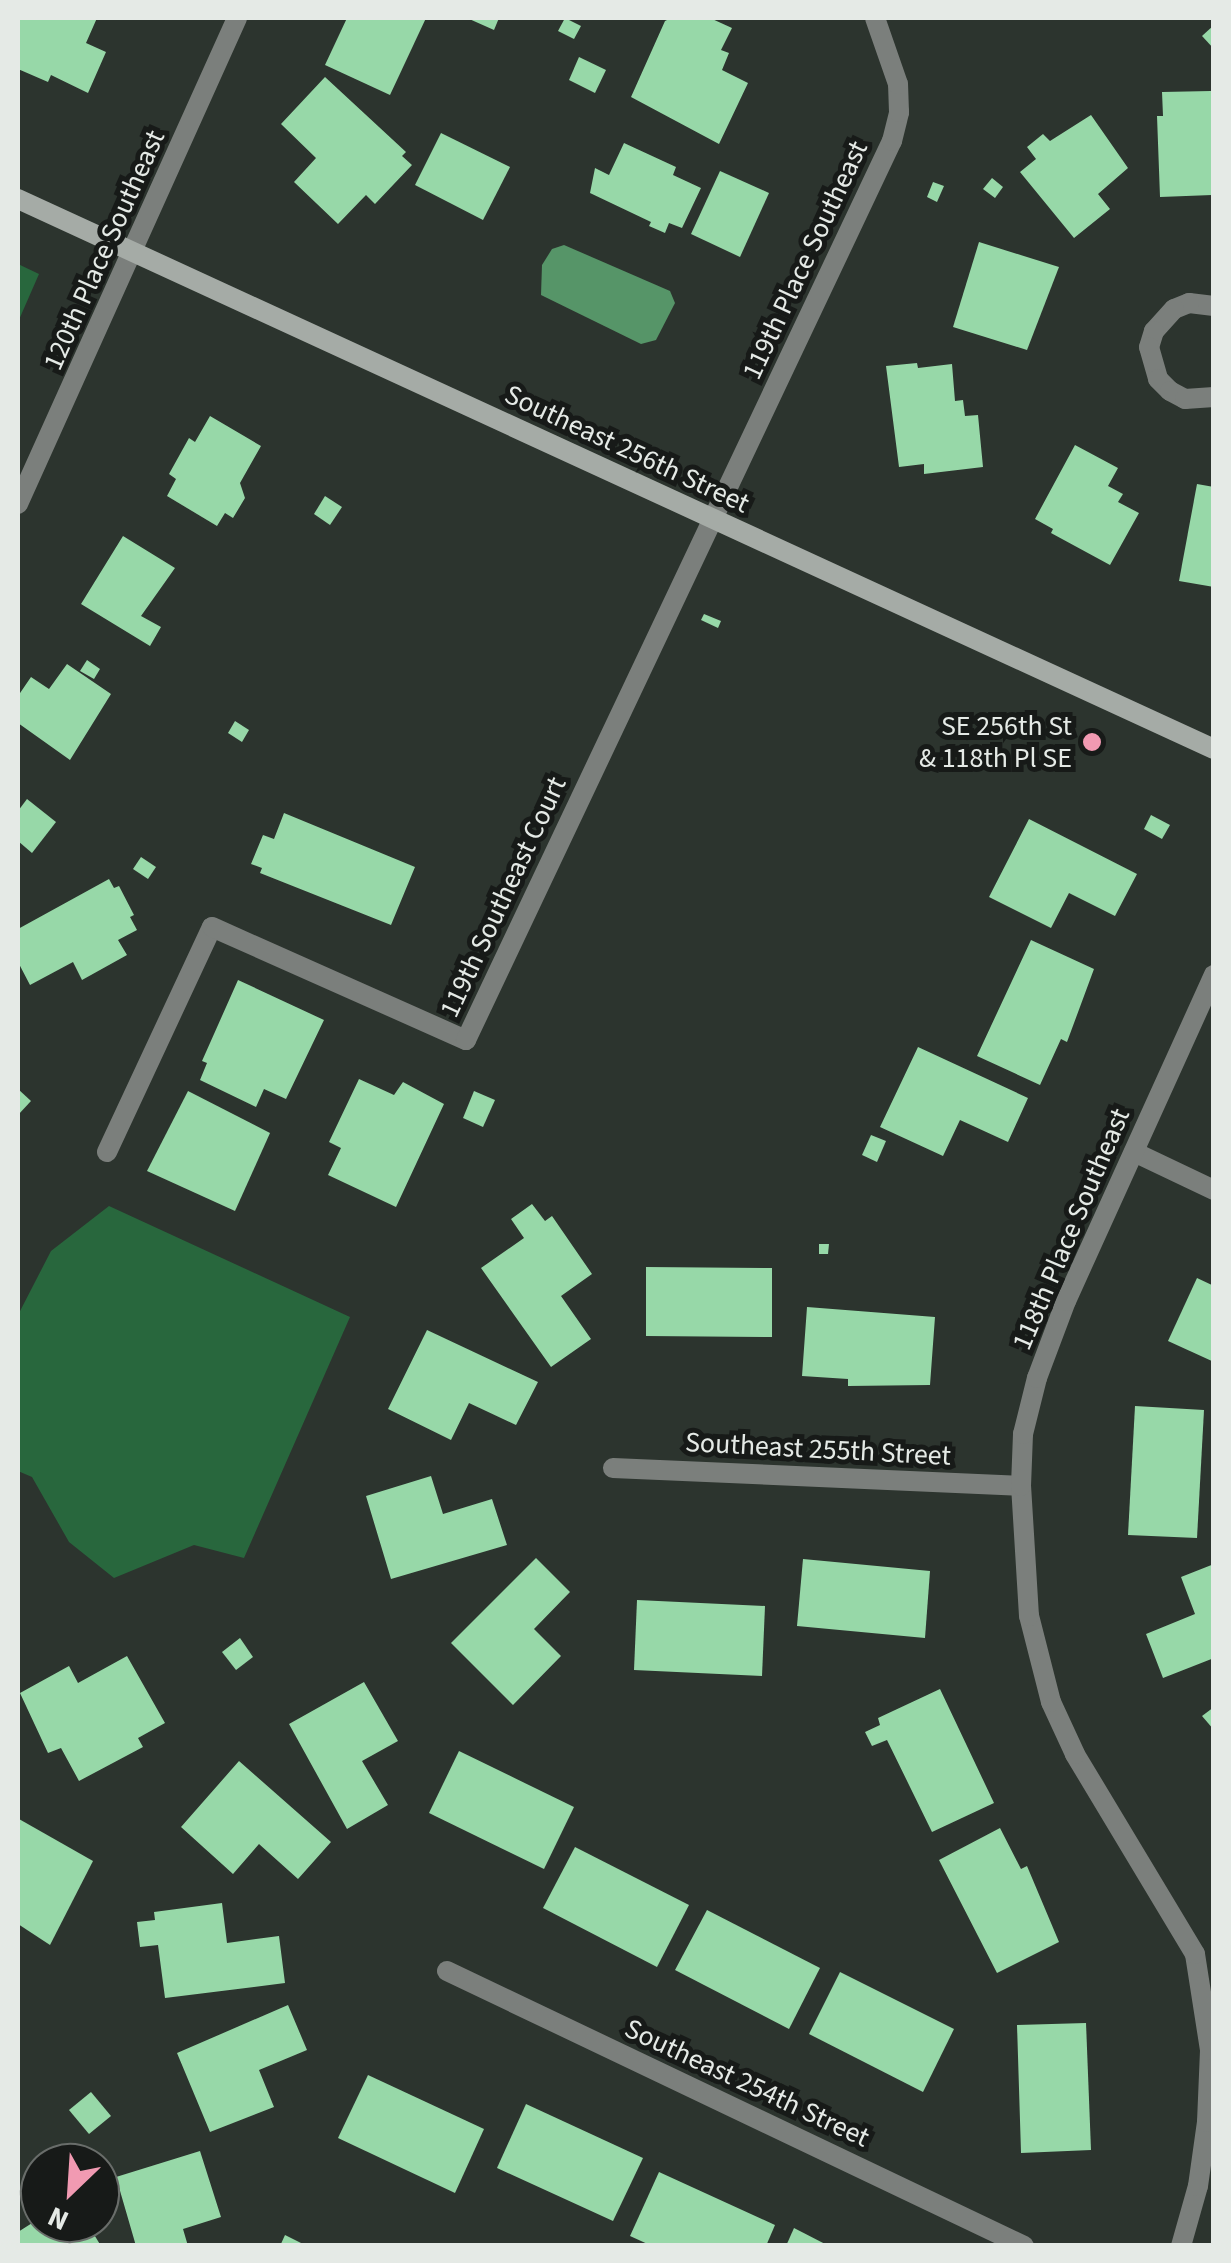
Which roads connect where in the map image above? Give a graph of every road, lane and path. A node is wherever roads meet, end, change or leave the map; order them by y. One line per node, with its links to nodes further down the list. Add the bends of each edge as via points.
1 (237, 18): 4 (street, 120th Place Southeast)
2 (876, 18): 8 (street, 119th Place Southeast, via 898,84 892,141)
3 (18, 199): 4 (main road, Southeast 256th Street)
4 (136, 251): 7 (street, 120th Place Southeast); 8 (main road, Southeast 256th Street)
5 (1214, 306): 6 (street, via 1174,309 1149,347 1158,379 1170,392)
6 (1214, 397)
7 (18, 504)
8 (712, 519): 9 (main road, Southeast 256th Street); 11 (street, 119th Southeast Court, via 466,1040 212,927)
9 (1214, 749)
10 (1214, 976): 12 (street, 118th Place Southeast)
11 (107, 1152)
12 (1134, 1152): 13 (street); 15 (street, 118th Place Southeast, via 1037,1378 1023,1434)
13 (1214, 1190)
14 (614, 1468): 15 (street, Southeast 255th Street)
15 (1021, 1486): 16 (street, 118th Place Southeast, via 1029,1616 1051,1702 1076,1754)
16 (1204, 1954): 19 (street, via 1207,2122)
17 (447, 1971): 18 (street, Southeast 254th Street)
18 (1024, 2246)
19 (1180, 2246)

